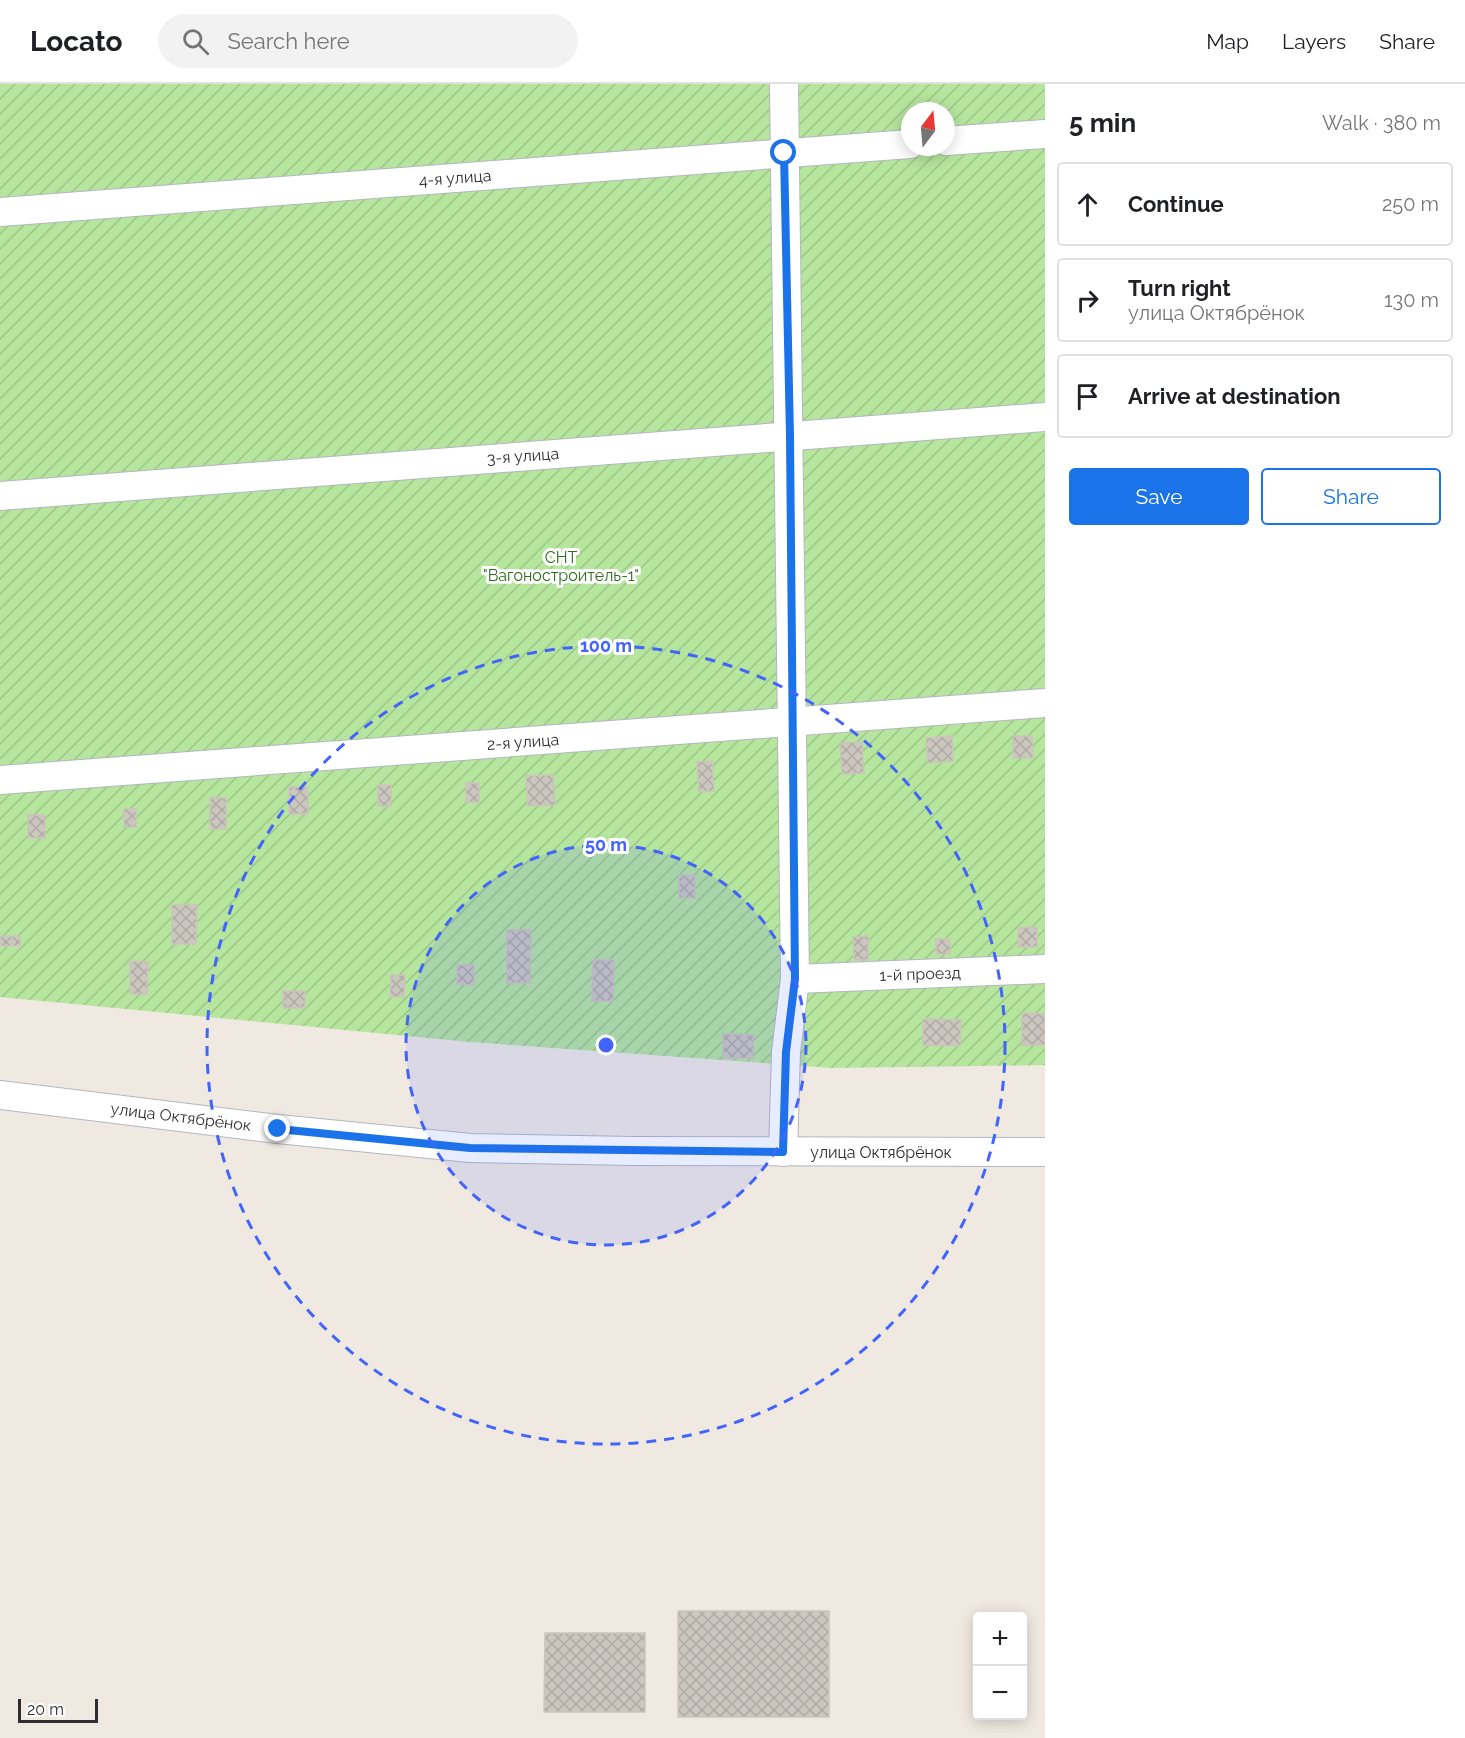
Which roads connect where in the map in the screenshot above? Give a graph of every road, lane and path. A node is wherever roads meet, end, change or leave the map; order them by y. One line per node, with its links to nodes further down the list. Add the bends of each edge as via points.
1 (784, 84): 5 (street)
2 (1045, 134): 3 (street)
3 (955, 140)
4 (901, 145): 5 (street, 4-я улица)
5 (784, 153): 6 (street, 4-я улица); 8 (street)
6 (0, 212)
7 (1045, 417): 8 (street, 3-я улица)
8 (790, 436): 9 (street, 3-я улица); 11 (street)
9 (0, 496)
10 (1045, 703): 11 (street, 2-я улица)
11 (793, 722): 12 (street, 2-я улица); 14 (street)
12 (0, 780)
13 (1045, 969): 14 (street, 1-й проезд)
14 (795, 979): 16 (street, via 786,1052)
15 (0, 1095): 16 (street, улица Октябрёнок, via 470,1148)
16 (783, 1152): 17 (street, улица Октябрёнок)
17 (1045, 1152)

